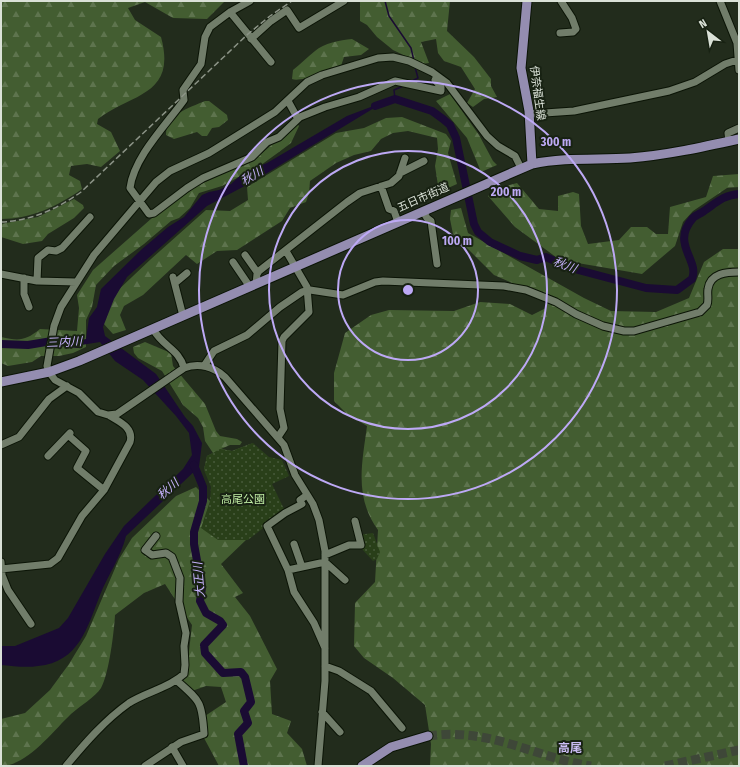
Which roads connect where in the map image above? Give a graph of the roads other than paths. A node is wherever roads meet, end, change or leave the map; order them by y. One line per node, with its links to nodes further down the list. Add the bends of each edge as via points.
1 (250, 1): 6 (street)
2 (344, 1): 8 (street, via 299,28 287,10)
3 (527, 1): 15 (main road, 伊奈福生線, via 521,68)
4 (561, 1): 7 (street, via 576,29 574,32)
5 (720, 1): 9 (street)
6 (230, 12): 8 (street); 26 (street, via 208,29 202,62 183,90 184,100 137,168 130,188)
7 (560, 33)
8 (251, 39): 11 (street)
9 (738, 42): 10 (street)
10 (737, 60): 12 (street); 15 (street, via 725,64 695,82 669,91 574,111)
11 (271, 62)
12 (739, 70)
13 (437, 76): 14 (street, via 405,60 380,57 313,79 299,88); 16 (street, via 435,80 441,86 441,91 395,81); 23 (street, via 452,88 487,136 516,157)
14 (288, 101): 16 (street); 26 (street, via 209,154 168,173 154,183)
15 (530, 114): 22 (main road, 伊奈福生線)
16 (298, 119): 26 (street, via 279,137 267,142 252,157 203,178 154,213 148,214)
17 (739, 128): 19 (street, via 728,133)
18 (739, 139): 19 (main road, 五日市街道)
19 (729, 141): 22 (main road, 五日市街道, via 660,155 566,159)
20 (405, 158): 24 (street)
21 (424, 160): 24 (street)
22 (532, 164): 23 (main road, 五日市街道)
23 (521, 168): 27 (main road, 五日市街道)
24 (400, 174): 25 (street, via 391,183)
25 (381, 186): 29 (street, via 389,209 394,211); 30 (street, via 347,202)
26 (140, 200): 41 (street, via 94,254)
27 (423, 211): 29 (main road, 五日市街道); 33 (street, via 431,221)
28 (90, 217): 40 (street, via 62,248 56,251 48,250 38,258)
29 (398, 222): 34 (main road, 五日市街道)
30 (286, 251): 34 (street); 35 (street)
31 (245, 256): 35 (street)
32 (233, 262): 42 (street)
33 (437, 264)
34 (296, 267): 42 (main road, 五日市街道); 43 (street)
35 (257, 272): 42 (street)
36 (739, 272): 43 (street, via 725,272 712,280 708,288 707,305 700,312 628,331 603,326 543,296 504,286 374,282 343,295)
37 (187, 273): 45 (street, via 174,280)
38 (1, 274): 39 (street)
39 (24, 278): 40 (street); 44 (street, via 24,294)
40 (37, 282): 41 (street)
41 (76, 282): 49 (street, via 58,312 53,329)
42 (253, 285): 45 (main road, 五日市街道)
43 (307, 291): 47 (street, via 280,307 247,335 214,351); 53 (street, via 309,312 282,341 280,409 284,428)
44 (29, 307)
45 (183, 316): 46 (main road, 五日市街道)
46 (153, 329): 48 (street, via 161,341 180,356); 49 (main road, 五日市街道, via 79,362)
47 (204, 366): 48 (street); 53 (street, via 216,370 225,377)
48 (184, 368): 52 (street, via 118,414)
49 (49, 372): 50 (main road); 51 (street, via 55,380)
50 (1, 382)
51 (67, 386): 52 (street, via 80,394 96,411); 54 (street, via 49,399 19,437)
52 (110, 416): 56 (street, via 129,430 131,438 119,466)
53 (278, 437): 57 (street)
54 (1, 445)
55 (48, 456): 56 (street, via 69,434 86,450 77,468)
56 (104, 490): 62 (street, via 82,516 62,552 50,564)
57 (307, 495): 61 (street, via 317,514 324,540); 64 (street, via 300,500 302,504 285,512 267,526)
58 (355, 521): 61 (street, via 361,545 349,545)
59 (156, 536): 69 (street, via 145,550 152,555 166,553 172,557 180,578 179,602 186,633 185,670)
60 (294, 544): 63 (street)
61 (325, 558): 63 (street); 65 (street); 67 (street)
62 (1, 567): 66 (street, via 12,596)
63 (302, 567): 64 (street)
64 (288, 570): 67 (street, via 294,592 314,623)
65 (345, 580)
66 (31, 624)
67 (325, 648): 68 (street)
68 (325, 666): 70 (street); 71 (street, via 339,671 371,691)
69 (176, 680): 74 (street, via 199,701 204,734); 75 (street, via 127,706 94,733)
70 (322, 712): 72 (street); 78 (street)
71 (402, 728)
72 (340, 732)
73 (428, 736): 79 (main road, via 391,747)
74 (172, 747): 76 (street); 77 (street)
75 (66, 766)
76 (145, 766)
77 (183, 766)
78 (318, 766)
79 (362, 766)

